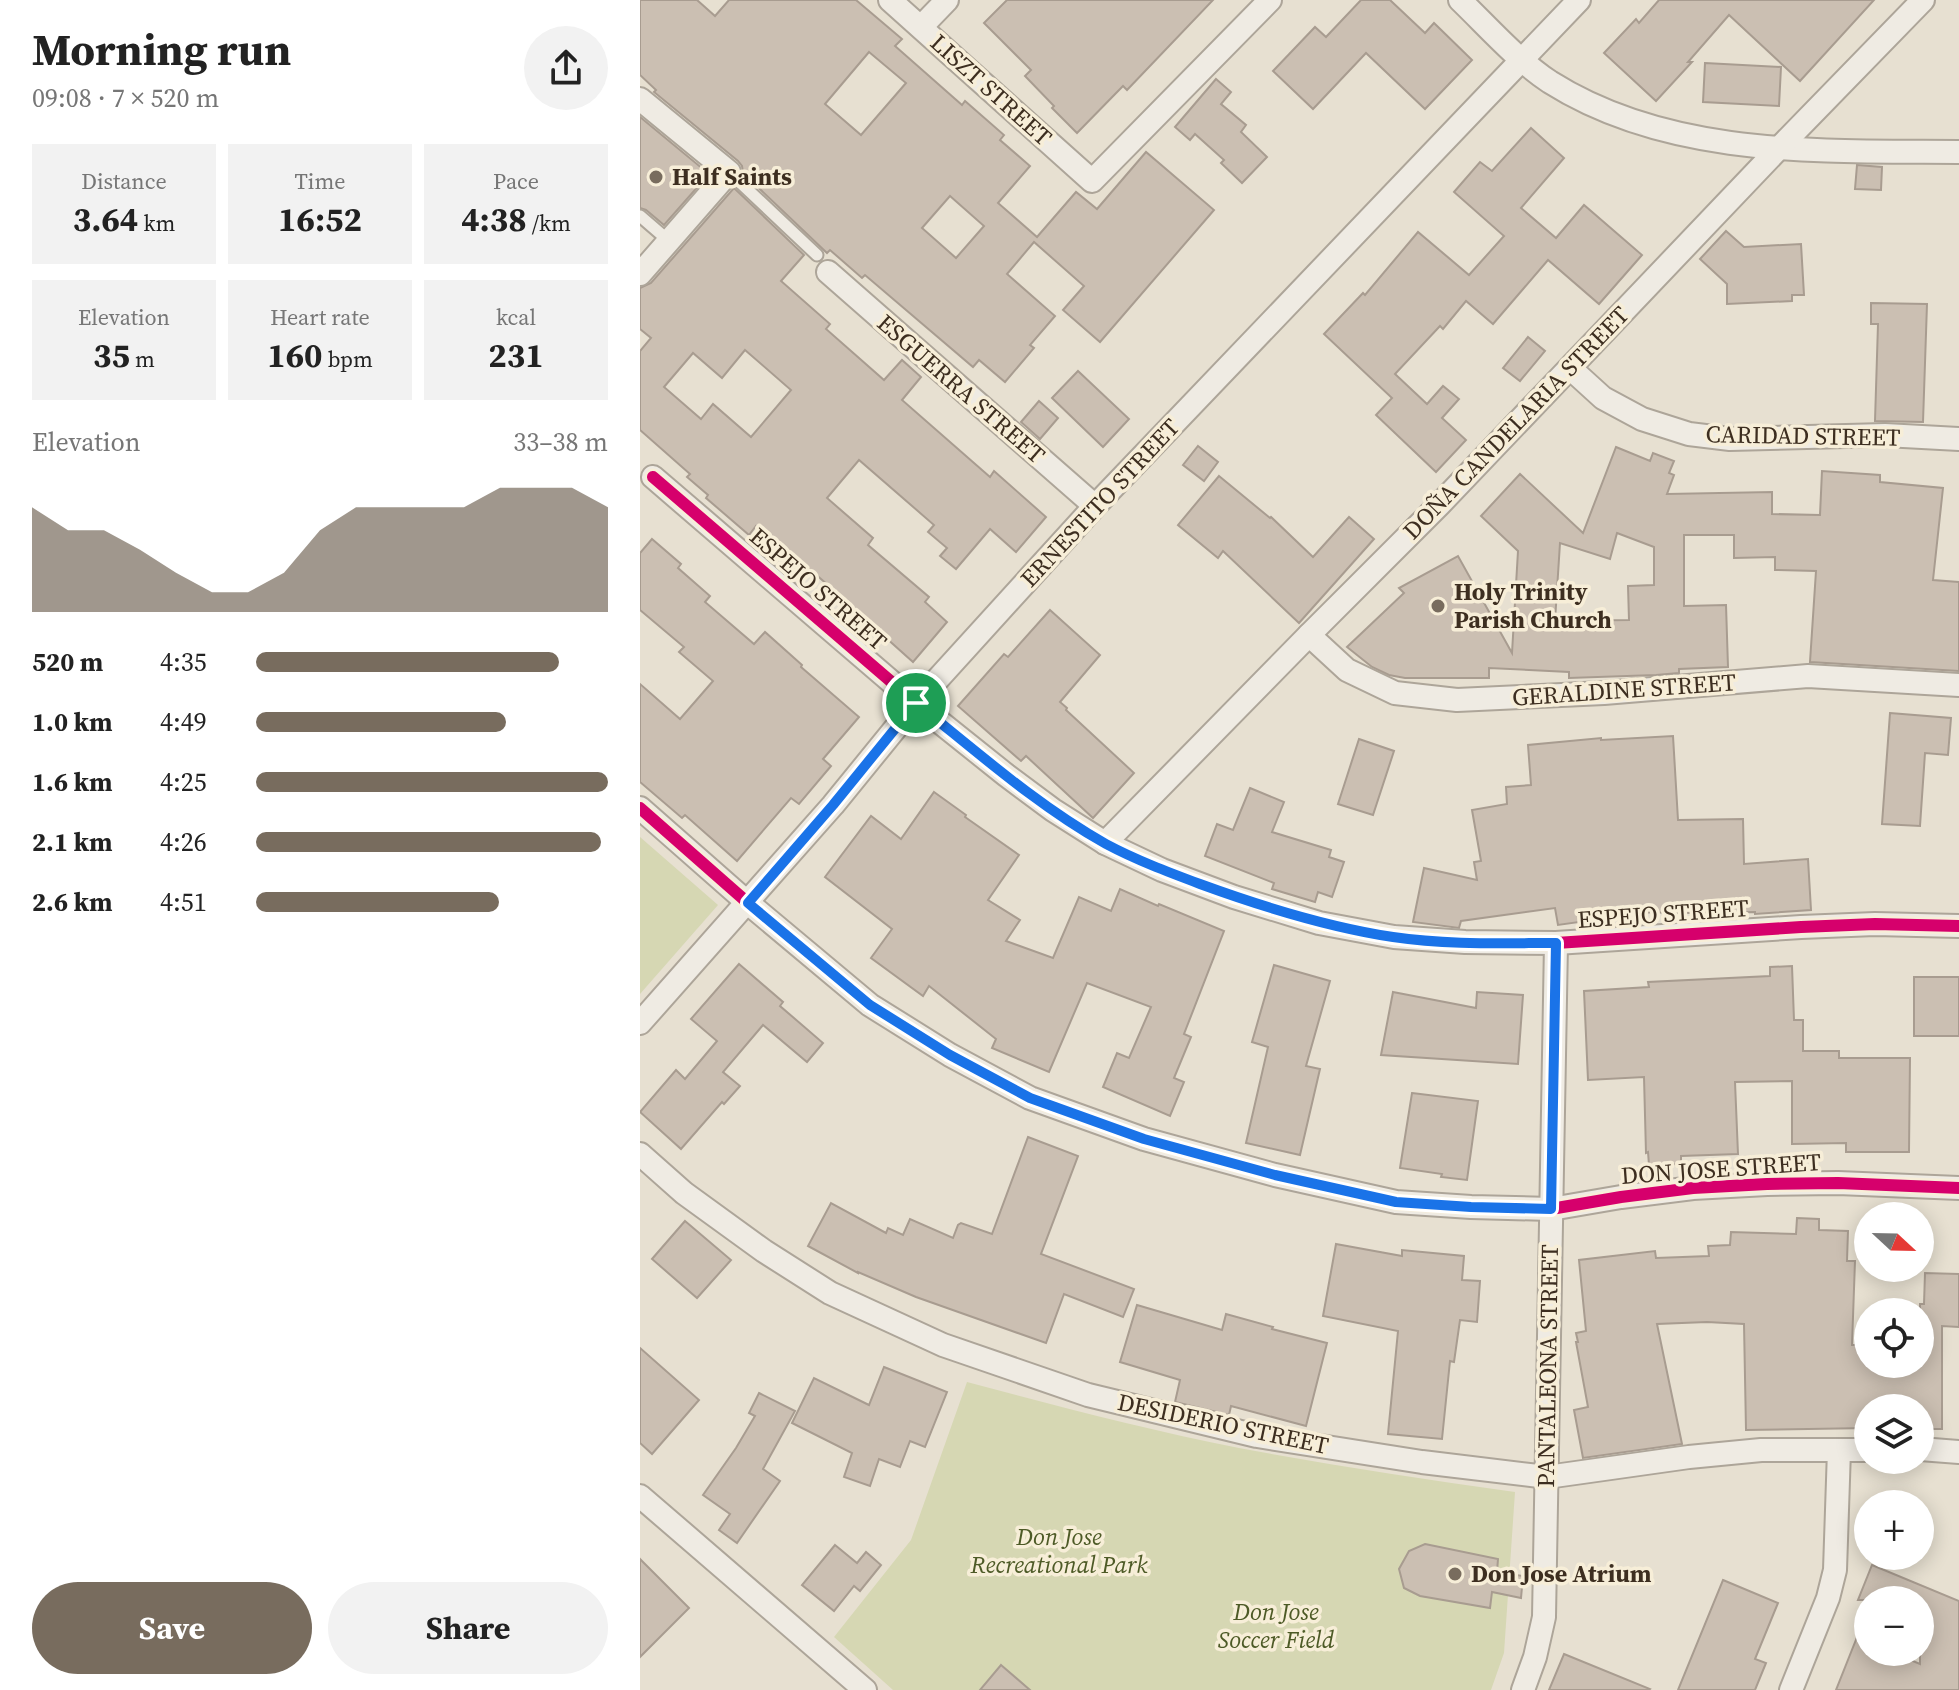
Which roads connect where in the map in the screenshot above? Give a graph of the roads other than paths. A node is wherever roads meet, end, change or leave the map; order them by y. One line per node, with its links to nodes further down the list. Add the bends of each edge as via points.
1 (890, 0): 7 (street, LISZT STREET)
2 (947, 0): 7 (street)
3 (1270, 0): 7 (street, LISZT STREET, via 1092,181)
4 (1460, 0): 8 (street)
5 (1579, 0): 8 (street, ERNESTITO STREET)
6 (1923, 0): 10 (street, DOÑA CANDELARIA STREET)
7 (921, 27)
8 (1521, 60): 10 (street, via 1606,111 1720,142); 20 (street, ERNESTITO STREET)
9 (640, 99): 12 (street)
10 (1780, 147): 11 (street); 17 (street, DOÑA CANDELARIA STREET)
11 (1959, 152)
12 (729, 172): 14 (street); 15 (lane)
13 (640, 216): 14 (lane)
14 (669, 241): 16 (street)
15 (822, 263): 20 (street, ESGUERRA STREET)
16 (640, 274)
17 (1570, 368): 18 (street, CARIDAD STREET, via 1603,398 1642,419 1689,434 1730,439); 21 (street, DOÑA CANDELARIA STREET)
18 (1959, 439)
19 (653, 477): 23 (street, ESPEJO STREET)
20 (1095, 506): 23 (street, ERNESTITO STREET)
21 (1309, 635): 22 (street, GERALDINE STREET, via 1347,670 1395,693 1457,700 1808,676); 25 (street, DOÑA CANDELARIA STREET)
22 (1959, 685)
23 (916, 703): 25 (street, ESPEJO STREET, via 1053,810); 26 (street, ERNESTITO STREET)
24 (640, 808): 26 (street, DON JOSE STREET)
25 (1105, 843): 28 (street, ESPEJO STREET, via 1234,897 1319,923 1394,937)
26 (748, 903): 29 (street, ERNESTITO STREET); 32 (street, DON JOSE STREET, via 870,1005 1030,1098 1144,1139 1396,1202)
27 (1959, 926): 28 (street, ESPEJO STREET, via 1801,927)
28 (1556, 943): 32 (street, PANTALEONA STREET)
29 (640, 1023)
30 (640, 1154): 37 (street, DESIDERIO STREET, via 684,1193 830,1293 943,1345 1088,1395 1257,1436)
31 (1959, 1188): 32 (street, DON JOSE STREET, via 1838,1183 1693,1188)
32 (1551, 1209): 37 (street, PANTALEONA STREET)
33 (1839, 1450): 34 (street, DESIDERIO STREET); 37 (street, DESIDERIO STREET, via 1761,1450); 41 (street, via 1835,1570)
34 (1854, 1450)
35 (1934, 1450): 36 (street)
36 (1959, 1452)
37 (1547, 1477): 40 (street, PANTALEONA STREET, via 1544,1617)
38 (640, 1496): 39 (street)
39 (865, 1690)
40 (1523, 1690)
41 (1791, 1690)

